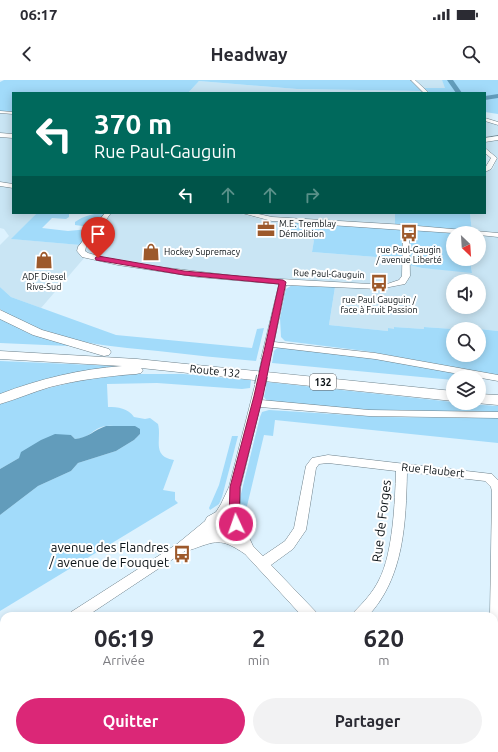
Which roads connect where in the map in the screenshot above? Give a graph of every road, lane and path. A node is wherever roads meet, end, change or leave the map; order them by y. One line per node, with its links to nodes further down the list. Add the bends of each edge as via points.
1 (413, 80): 2 (street)
2 (426, 92)
3 (0, 112): 4 (street)
4 (12, 113)
5 (486, 119): 6 (street)
6 (498, 124)
7 (0, 136): 8 (street)
8 (12, 136)
9 (498, 138): 10 (street)
10 (486, 140)
11 (486, 151): 12 (street, via 494,158)
12 (486, 170)
13 (0, 184): 14 (street)
14 (12, 186)
15 (107, 214): 21 (street, Rue Paul-Gauguin, via 82,247 81,251 85,255 184,273)
16 (250, 214): 17 (street, via 272,219)
17 (406, 227): 18 (street); 21 (street, Rue Paul-Gauguin, via 406,276 402,282 371,286)
18 (446, 230)
19 (486, 234): 20 (street)
20 (498, 235)
21 (283, 282): 23 (street)
22 (0, 314): 25 (highway, via 40,334)
23 (269, 344): 28 (street, via 376,356); 36 (street, bridge)
24 (0, 348): 25 (highway, Route 132 / 132)
25 (104, 352): 29 (highway, Route 132 / 132)
26 (0, 356): 27 (highway, Route 132 / 132, via 103,360)
27 (193, 369): 32 (highway, Route 132 / 132); 33 (highway, via 124,371 84,376 45,384)
28 (498, 378)
29 (446, 385)
30 (486, 390): 31 (highway)
31 (498, 391)
32 (446, 395)
33 (0, 399)
34 (486, 399): 35 (highway)
35 (498, 400)
36 (256, 403): 37 (street, via 369,413); 39 (street)
37 (498, 415)
38 (402, 467): 46 (street, Rue Flaubert, via 328,459 316,461 311,466 300,530 289,545); 49 (street, Rue de Forges, via 396,546 392,565 376,598); 50 (street, Rue Flaubert, via 483,476 491,479 496,485)
39 (235, 487): 40 (street); 41 (street)
40 (220, 515): 41 (street, via 230,516); 42 (street, via 212,519)
41 (235, 522): 43 (street, via 232,533); 45 (street)
42 (210, 524): 43 (street, via 212,532); 44 (street)
43 (219, 536): 44 (street); 45 (street, via 237,542)
44 (181, 548): 47 (street)
45 (249, 550): 46 (street)
46 (262, 564): 48 (street)
47 (82, 612)
48 (307, 612)
49 (363, 612)
50 (497, 612)

